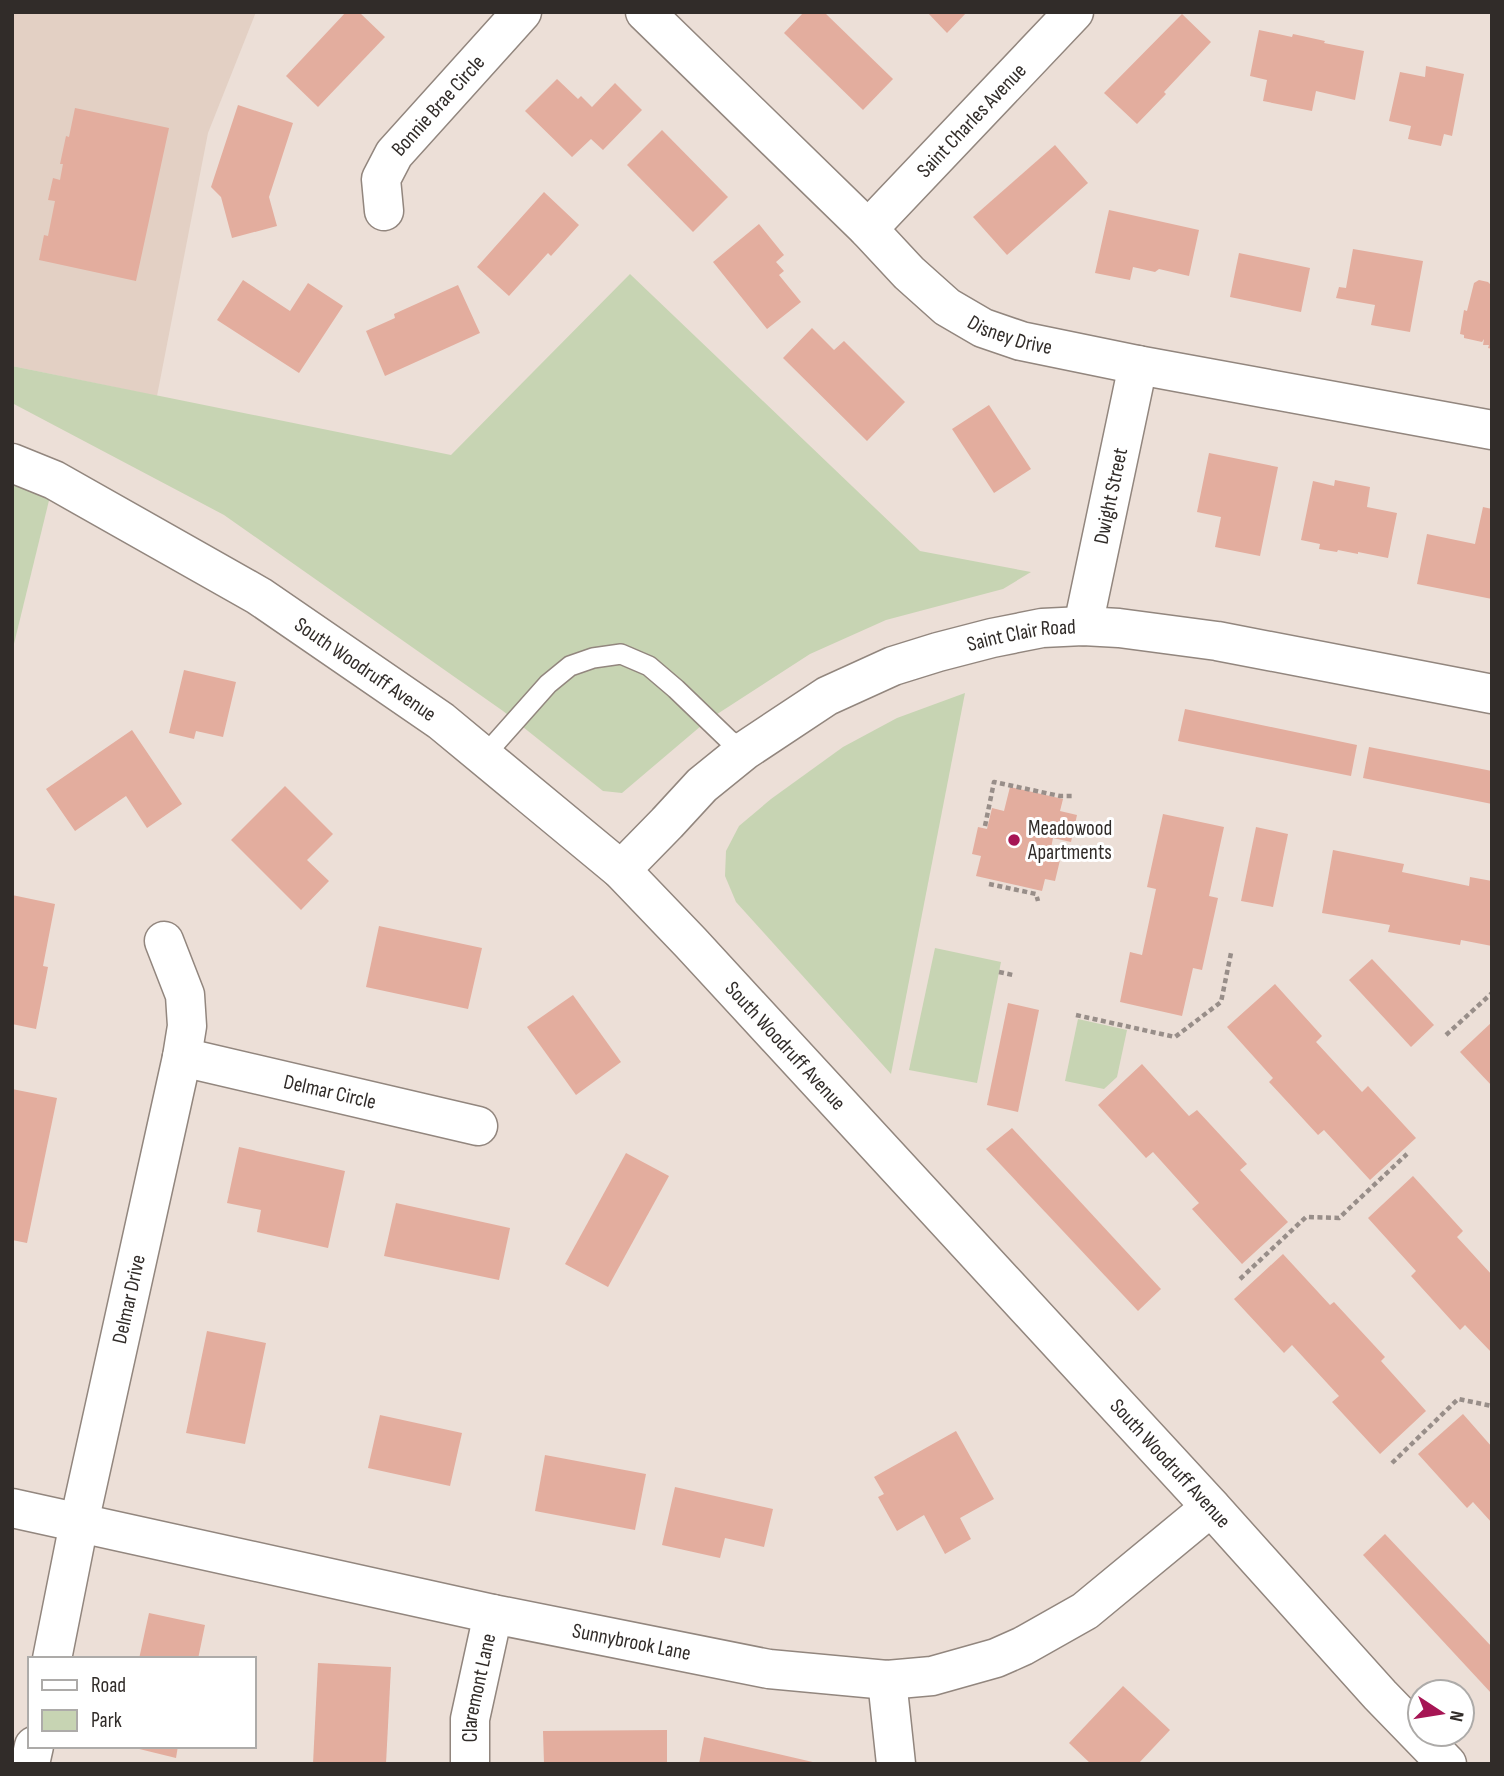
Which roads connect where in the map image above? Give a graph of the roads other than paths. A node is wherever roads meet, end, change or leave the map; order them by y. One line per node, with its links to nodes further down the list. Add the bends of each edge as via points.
1 (522, 12): 4 (street, Bonnie Brae Circle, via 394,153 381,179)
2 (645, 12): 5 (street, Disney Drive)
3 (1074, 12): 5 (street, Saint Charles Avenue)
4 (384, 211)
5 (868, 229): 6 (street, Disney Drive, via 947,307 984,328 1021,341)
6 (1138, 365): 7 (street, Disney Drive); 9 (street, Dwight Street)
7 (1492, 430)
8 (12, 463): 12 (street, South Woodruff Avenue, via 54,480 259,596 442,721)
9 (1083, 626): 10 (street, Saint Clair Road, via 1217,641); 11 (street, Saint Clair Road, via 992,638 893,666 827,696)
10 (1492, 694)
11 (744, 751): 12 (lane, via 649,666 621,654 570,666); 13 (street, Saint Clair Road, via 702,785)
12 (484, 756): 13 (street, South Woodruff Avenue)
13 (621, 870): 17 (street, South Woodruff Avenue)
14 (164, 941): 15 (street, Delmar Drive, via 185,995)
15 (182, 1057): 16 (street, Delmar Circle); 19 (street, Delmar Drive)
16 (478, 1126)
17 (1211, 1507): 22 (street, Sunnybrook Lane, via 1084,1611 1023,1646 932,1676); 25 (street, South Woodruff Avenue)
18 (12, 1508): 19 (street, Sunnybrook Lane)
19 (79, 1523): 20 (street, Sunnybrook Lane); 21 (street, Delmar Drive)
20 (493, 1614): 22 (street, Sunnybrook Lane, via 769,1669); 23 (street, Claremont Lane, via 470,1719)
21 (52, 1657)
22 (887, 1680): 24 (street)
23 (470, 1764)
24 (896, 1764)
25 (1447, 1764)

